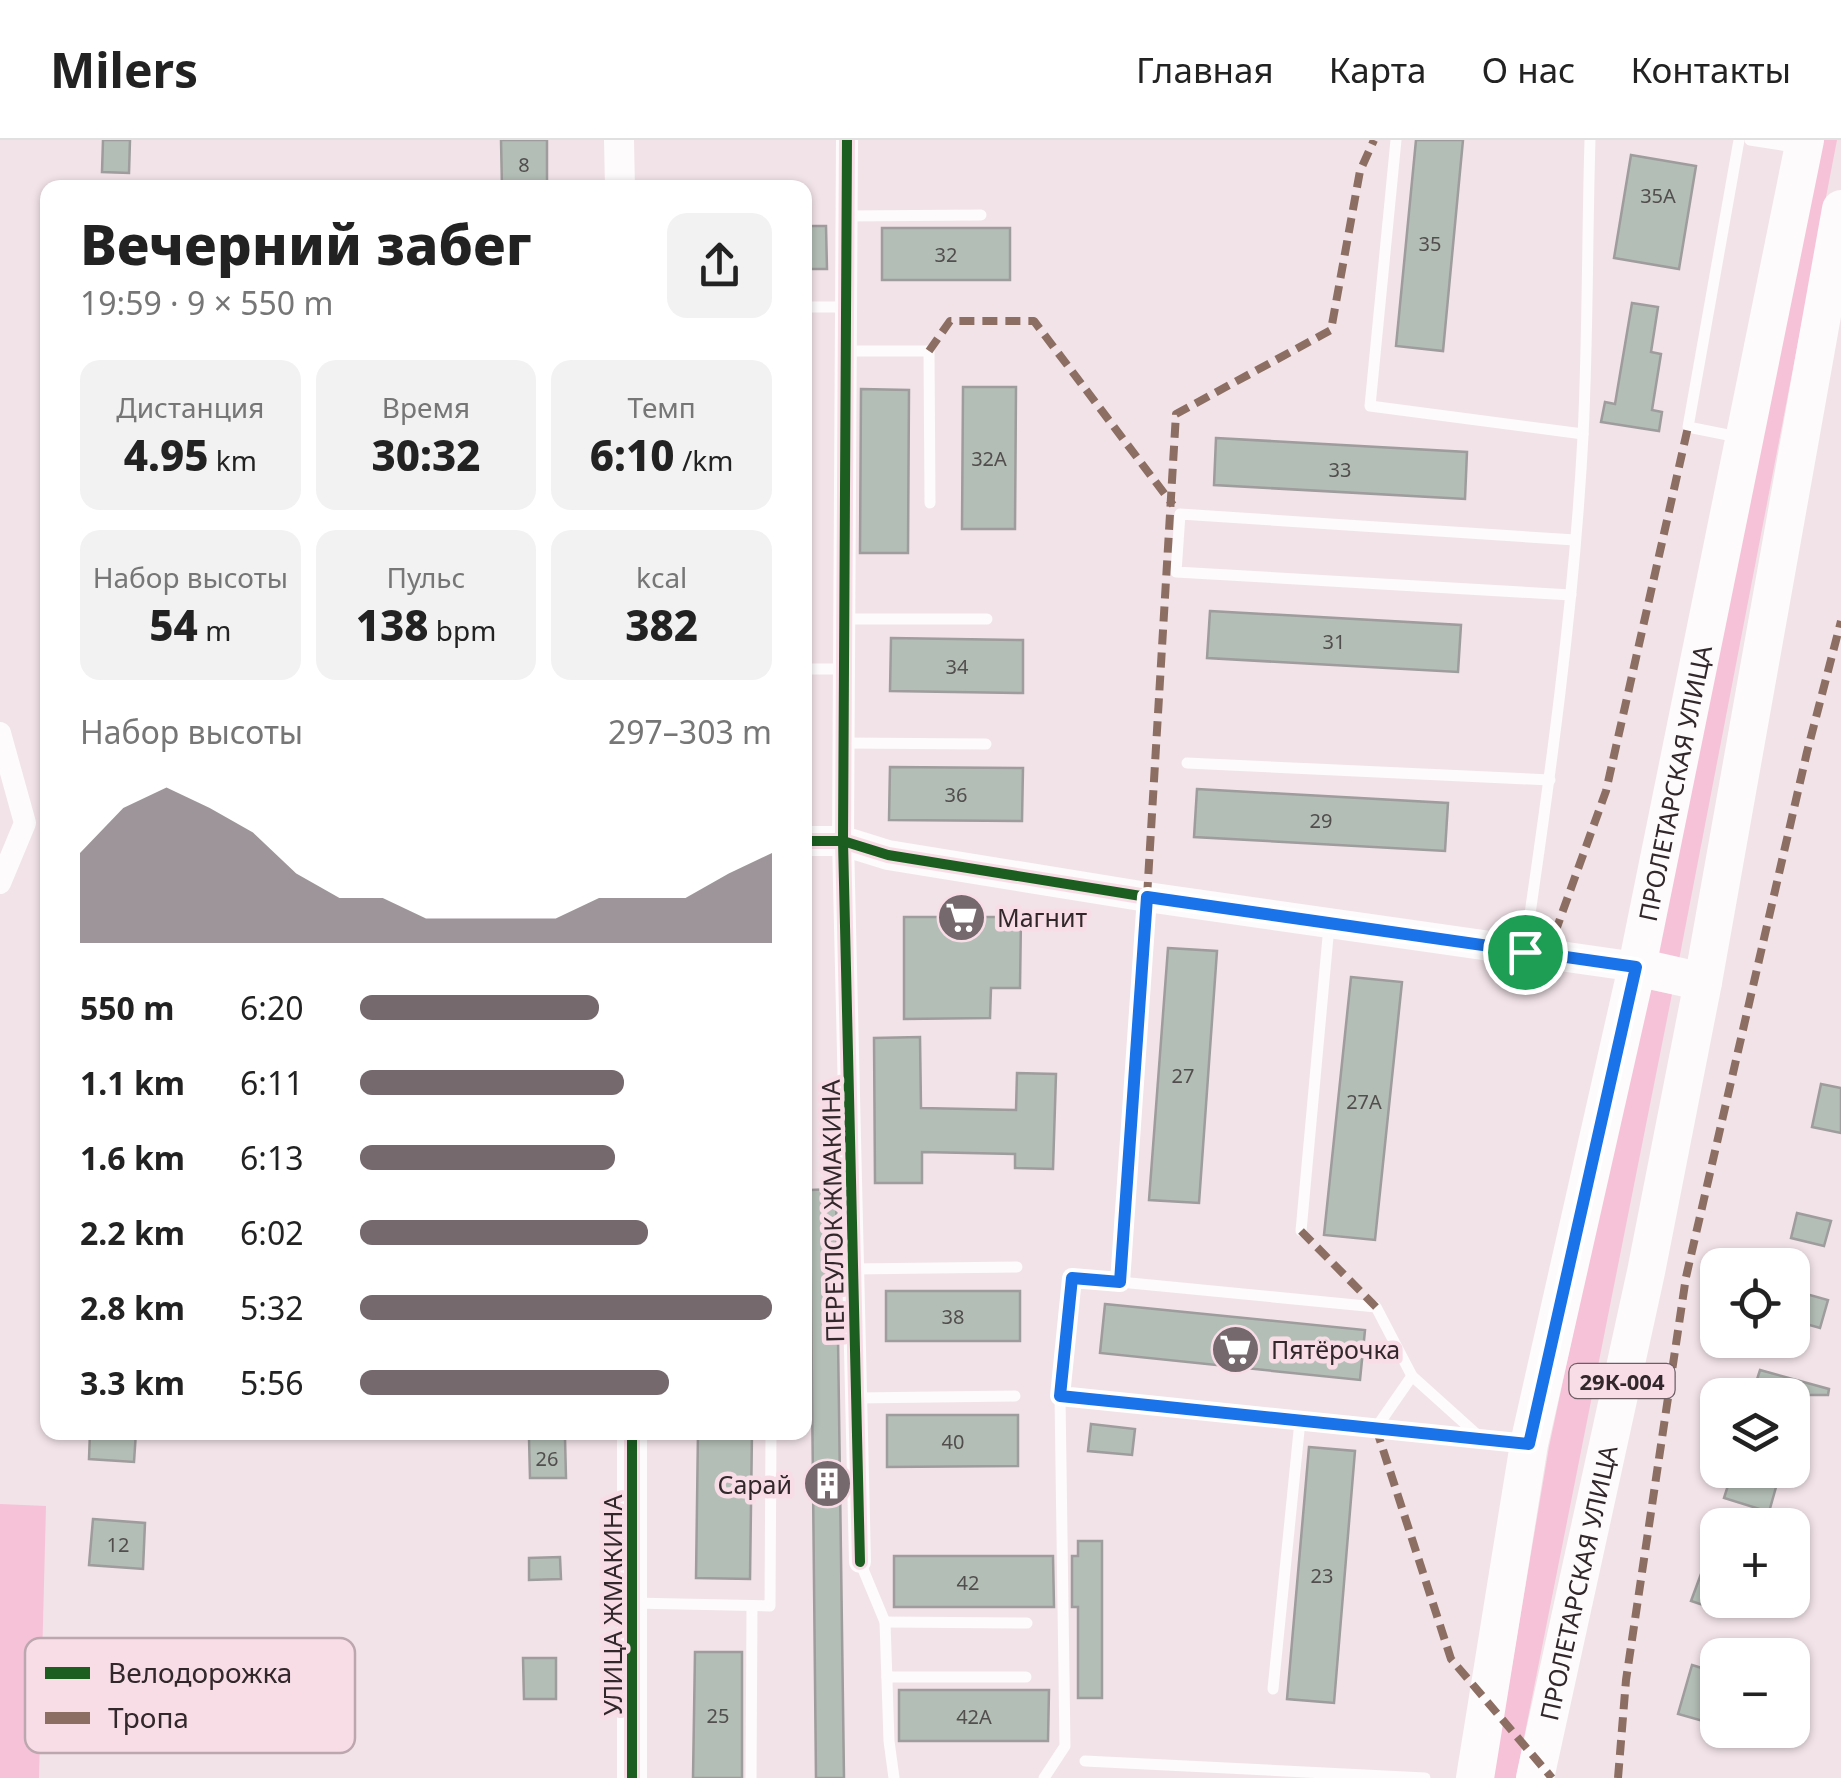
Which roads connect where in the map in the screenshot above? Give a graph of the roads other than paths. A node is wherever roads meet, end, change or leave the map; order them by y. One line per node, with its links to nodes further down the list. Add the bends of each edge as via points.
1 (619, 140): 8 (street)
2 (848, 140): 11 (street, ПЕРЕУЛОК ЖМАКИНА)
3 (1396, 140): 15 (lane, via 1370,406)
4 (1590, 140): 15 (lane)
5 (1740, 140): 16 (lane, via 1688,427)
6 (1750, 140): 7 (lane)
7 (1804, 144): 16 (main road, ПРОЛЕТАРСКАЯ УЛИЦА)
8 (620, 180)
9 (1841, 209): 37 (main road, ПРОЛЕТАРСКАЯ УЛИЦА / 29К-004)
10 (981, 215): 11 (lane)
11 (847, 216): 13 (street, ПЕРЕУЛОК ЖМАКИНА)
12 (812, 307): 13 (lane)
13 (846, 307): 14 (street, ПЕРЕУЛОК ЖМАКИНА)
14 (846, 351): 17 (lane, via 929,351); 20 (street, ПЕРЕУЛОК ЖМАКИНА)
15 (1583, 434): 18 (lane)
16 (1742, 437): 36 (main road, ПРОЛЕТАРСКАЯ УЛИЦА)
17 (930, 503)
18 (1576, 540): 19 (lane); 19 (lane, via 1180,514 1176,572)
19 (1571, 595): 28 (lane)
20 (844, 619): 21 (lane); 23 (street, ПЕРЕУЛОК ЖМАКИНА)
21 (987, 619)
22 (812, 669): 23 (lane)
23 (844, 669): 25 (street, ПЕРЕУЛОК ЖМАКИНА)
24 (0, 733): 29 (street)
25 (844, 743): 26 (lane); 31 (street, ПЕРЕУЛОК ЖМАКИНА)
26 (986, 744)
27 (1186, 762): 28 (lane)
28 (1550, 780): 35 (lane)
29 (36, 823): 32 (street)
30 (812, 841): 31 (street)
31 (843, 841): 33 (street, via 888,855); 40 (street, ПЕРЕУЛОК ЖМАКИНА)
32 (0, 884)
33 (1147, 897): 34 (street); 41 (lane)
34 (1329, 925): 35 (street); 38 (lane)
35 (1525, 952): 36 (street)
36 (1636, 967): 37 (main road); 51 (main road, ПРОЛЕТАРСКАЯ УЛИЦА)
37 (1703, 982): 67 (main road, ПРОЛЕТАРСКАЯ УЛИЦА / 29К-004)
38 (1300, 1230)
39 (1017, 1266): 40 (lane)
40 (853, 1269): 45 (street, ПЕРЕУЛОК ЖМАКИНА)
41 (1120, 1282): 42 (lane, via 1376,1307); 44 (lane, via 1072,1278)
42 (1412, 1376): 47 (lane); 48 (lane)
43 (1016, 1396): 45 (lane)
44 (1060, 1396): 46 (lane); 64 (lane, via 1065,1746)
45 (856, 1398): 52 (street, ПЕРЕУЛОК ЖМАКИНА)
46 (1300, 1421): 47 (lane); 59 (lane)
47 (1376, 1428): 48 (lane)
48 (1482, 1438): 51 (lane)
49 (632, 1440): 53 (street, УЛИЦА ЖМАКИНА)
50 (772, 1440): 54 (lane, via 770,1606)
51 (1529, 1444): 66 (main road, ПРОЛЕТАРСКАЯ УЛИЦА)
52 (860, 1562): 55 (lane)
53 (633, 1604): 54 (lane); 61 (street, УЛИЦА ЖМАКИНА)
54 (752, 1606): 62 (lane)
55 (885, 1622): 56 (lane); 58 (lane)
56 (1027, 1623)
57 (1026, 1677): 58 (lane)
58 (887, 1678): 63 (lane)
59 (1273, 1689)
60 (1085, 1760): 65 (lane)
61 (632, 1778)
62 (751, 1778)
63 (894, 1778)
64 (1044, 1778)
65 (1425, 1778)
66 (1475, 1778)
67 (1535, 1778)

